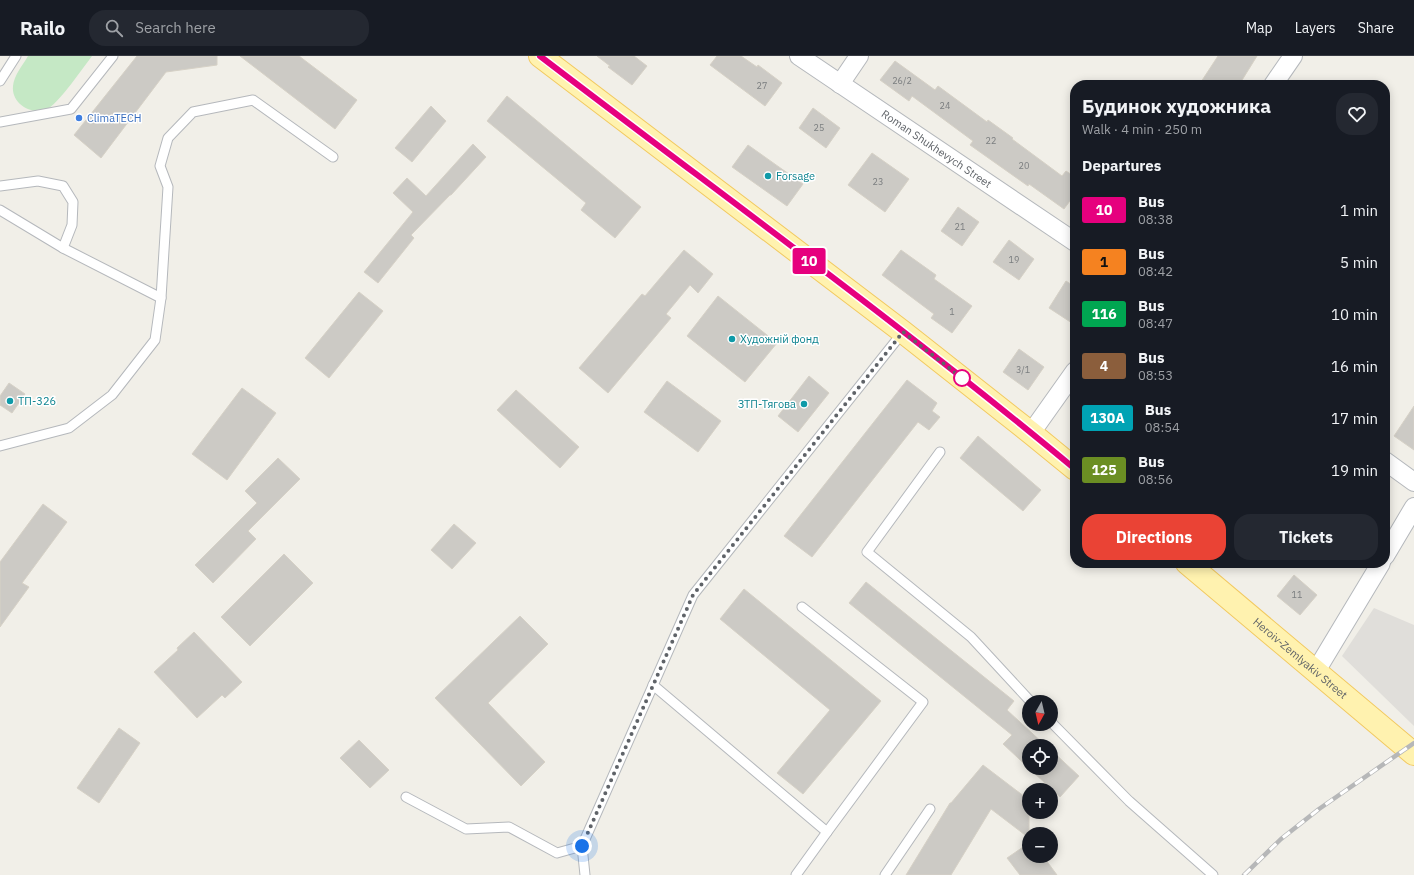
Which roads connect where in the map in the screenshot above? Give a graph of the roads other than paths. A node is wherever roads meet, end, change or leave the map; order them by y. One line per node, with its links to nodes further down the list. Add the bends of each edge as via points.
1 (16, 56): 8 (lane)
2 (114, 56): 10 (lane, via 71,109)
3 (540, 56): 17 (main road)
4 (799, 56): 9 (street, Roman Shukhevych Street)
5 (859, 56): 9 (street)
6 (1293, 56): 7 (street)
7 (1277, 80)
8 (0, 81)
9 (840, 84): 14 (street, Roman Shukhevych Street)
10 (0, 122)
11 (333, 157): 16 (lane, via 253,100 193,112 168,138 160,166 168,187)
12 (0, 186): 15 (lane, via 38,181 63,186 73,202 73,207 72,225)
13 (0, 210): 15 (lane)
14 (1070, 239)
15 (63, 248): 16 (lane)
16 (161, 298): 20 (lane, via 155,340 112,395 69,428)
17 (903, 332): 19 (main road); 31 (lane, via 693,595)
18 (1070, 378): 19 (street)
19 (1031, 433): 22 (main road)
20 (2, 443)
21 (940, 452): 32 (lane, via 867,552 971,637)
22 (1070, 465)
23 (1390, 465): 24 (street)
24 (1414, 482)
25 (1414, 507): 26 (street)
26 (1390, 548)
27 (1193, 568): 30 (main road, Heroiv-Zemlyakiv Street)
28 (1377, 568): 30 (street)
29 (802, 607): 37 (lane, via 923,702)
30 (1316, 671): 34 (main road, Heroiv-Zemlyakiv Street)
31 (653, 685): 37 (lane); 38 (lane)
32 (1025, 695)
33 (1058, 729): 42 (lane, via 1129,802)
34 (1414, 754)
35 (406, 797): 38 (lane, via 466,829 509,827 557,853)
36 (930, 809): 41 (lane)
37 (827, 832): 40 (lane)
38 (582, 846): 39 (lane)
39 (585, 875)
40 (796, 875)
41 (885, 875)
42 (1213, 875)

